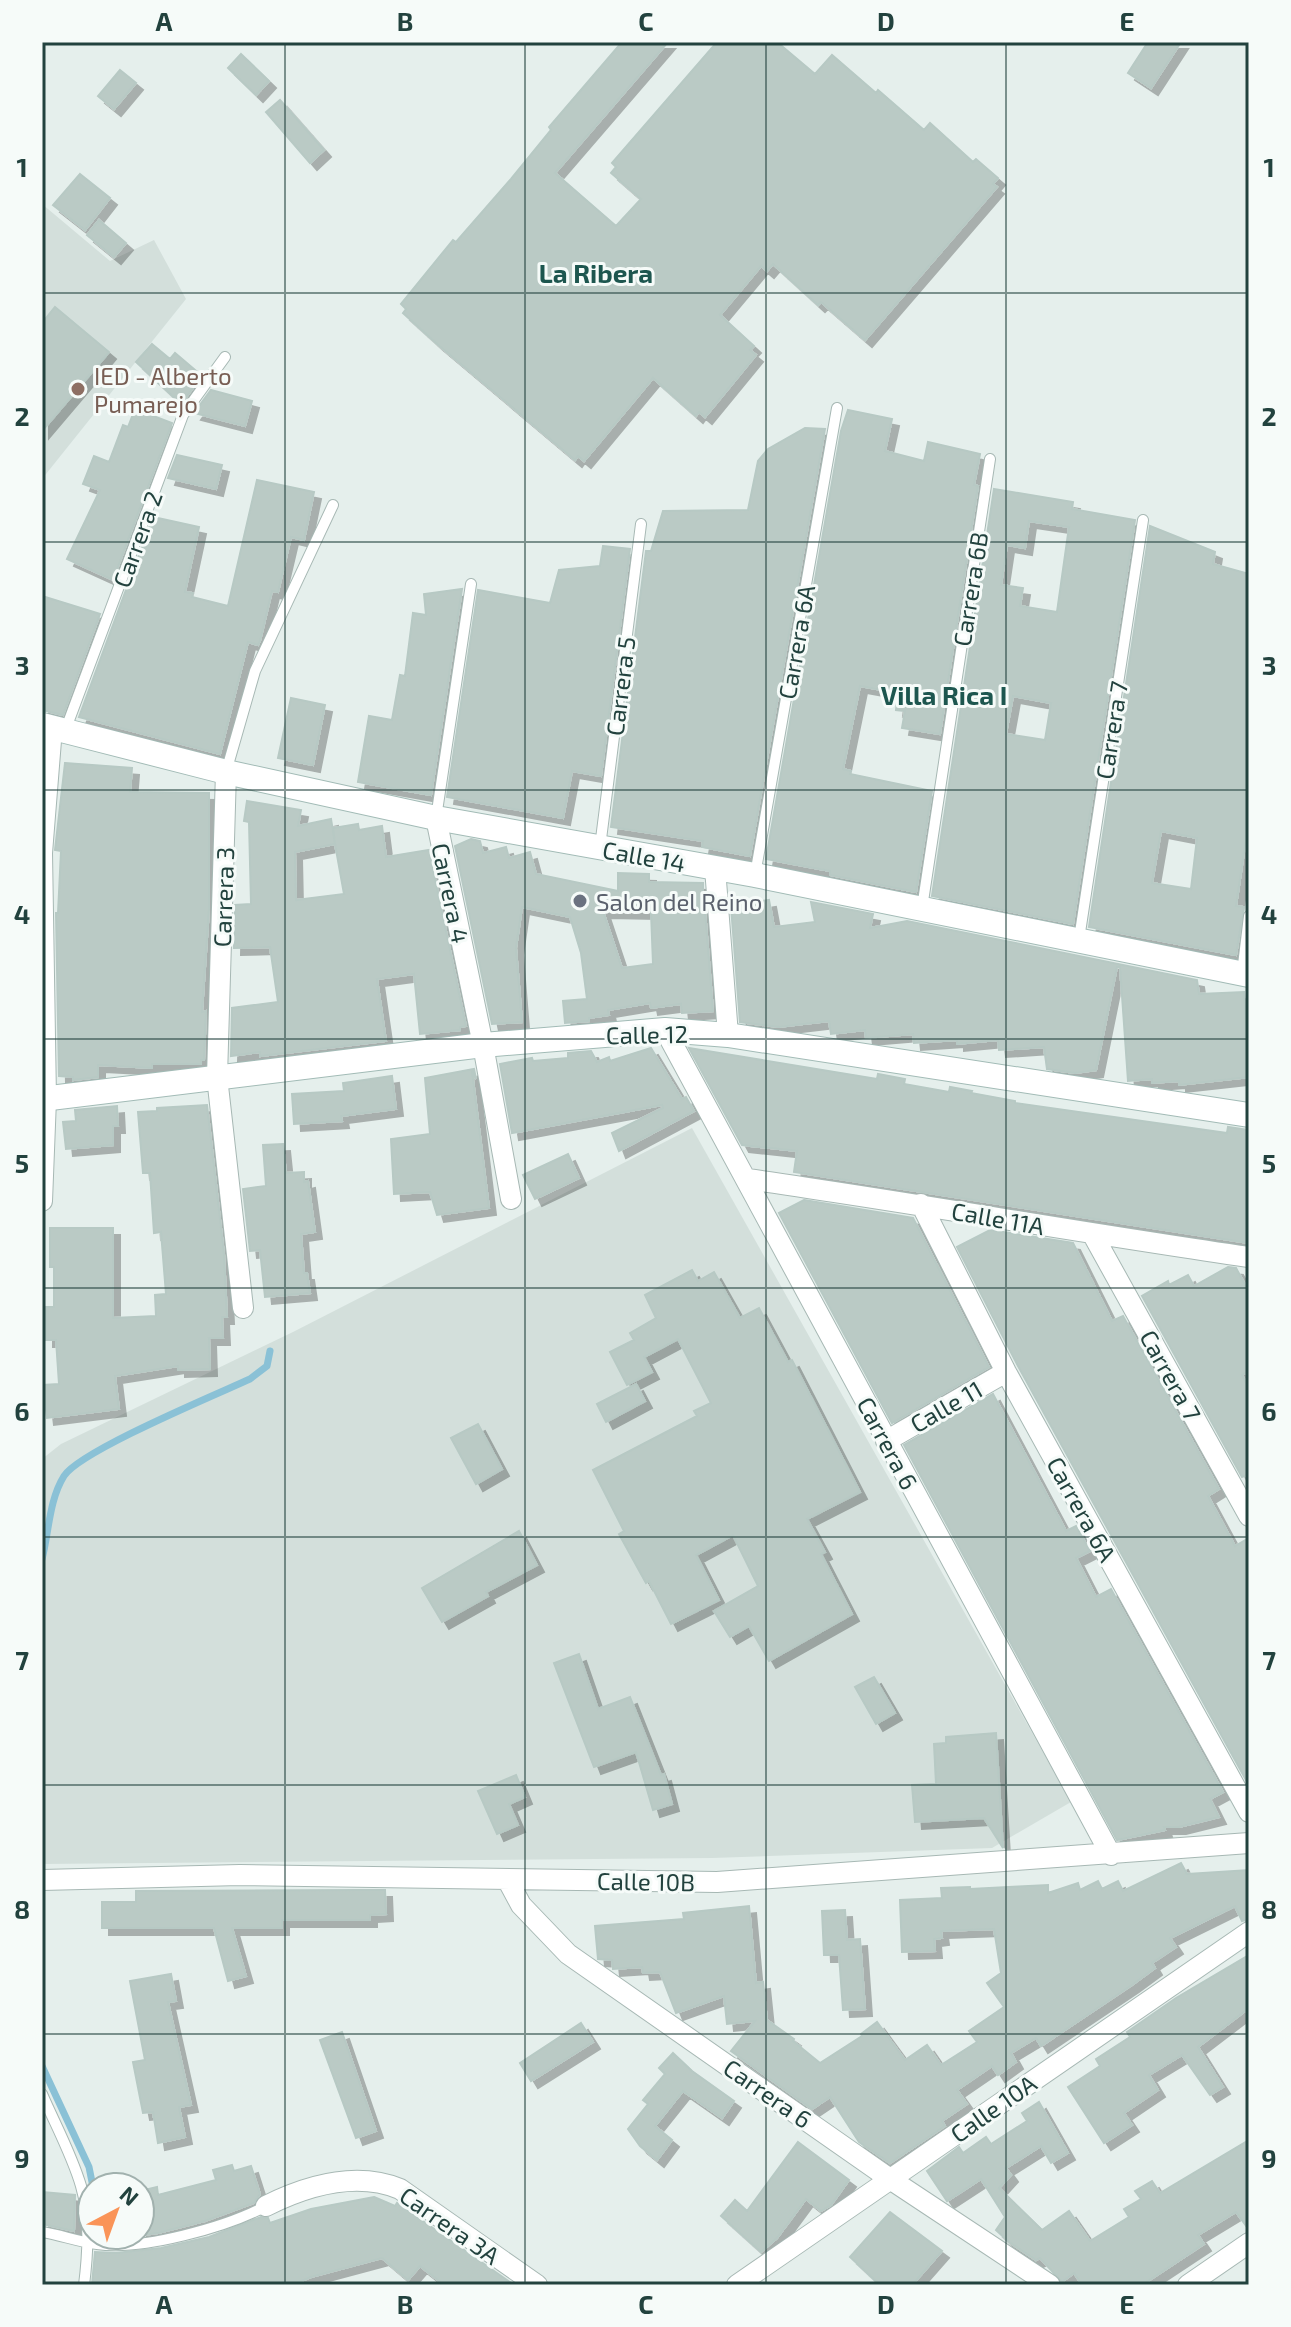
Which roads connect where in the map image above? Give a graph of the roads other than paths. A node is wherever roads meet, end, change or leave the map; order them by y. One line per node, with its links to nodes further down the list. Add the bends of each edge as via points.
1 (225, 357): 8 (lane, Carrera 2, via 183,415)
2 (837, 408): 14 (lane, Carrera 6A)
3 (990, 459): 15 (lane, Carrera 6B)
4 (333, 505): 9 (lane, Carrera 3, via 255,671)
5 (1143, 520): 17 (lane, Carrera 7)
6 (641, 524): 11 (lane, Carrera 5)
7 (471, 584): 10 (lane, Carrera 4)
8 (53, 728): 9 (street, Calle 14); 12 (street, Carrera 2)
9 (226, 772): 10 (street, Calle 14); 22 (street, Carrera 3)
10 (436, 818): 11 (street, Calle 14); 21 (street, Carrera 4)
11 (600, 848): 13 (street, Calle 14)
12 (42, 852): 23 (street, Carrera 2)
13 (715, 868): 14 (street, Calle 14); 20 (street)
14 (755, 875): 15 (street, Calle 14)
15 (922, 910): 17 (street, Calle 14)
16 (1249, 916): 18 (lane)
17 (1079, 939): 18 (street, Calle 14)
18 (1246, 974)
19 (665, 1030): 20 (street, Calle 12); 21 (street, Calle 12); 25 (street, Carrera 6)
20 (728, 1035): 24 (street, Calle 12)
21 (483, 1045): 22 (street, Calle 12); 26 (street, Carrera 4)
22 (217, 1077): 23 (street, Calle 12); 31 (street, Carrera 3)
23 (44, 1099): 27 (street, Carrera 2)
24 (1249, 1115)
25 (747, 1179): 28 (street, Calle 11A); 33 (street, Carrera 6)
26 (511, 1199)
27 (42, 1201)
28 (921, 1204): 29 (street, Calle 11A); 32 (street, Carrera 6A)
29 (1093, 1235): 30 (street, Calle 11A); 34 (street, Carrera 7)
30 (1249, 1257)
31 (243, 1308)
32 (1006, 1372): 33 (street, Calle 11); 35 (street, Carrera 6A)
33 (886, 1441): 37 (street, Carrera 6)
34 (1249, 1516)
35 (1249, 1812)
36 (1249, 1843): 37 (street, Calle 10B)
37 (1111, 1855): 38 (street, Calle 10B, via 717,1882)
38 (507, 1879): 39 (street, Calle 10B, via 240,1875); 43 (street, Carrera 6, via 521,1905 568,1954)
39 (42, 1880)
40 (1249, 1932): 43 (street, Calle 10A)
41 (42, 2094): 42 (lane)
42 (76, 2172)
43 (890, 2179): 52 (street, Calle 10A); 53 (street, Carrera 6)
44 (266, 2206): 47 (lane, via 213,2229); 51 (street, Carrera 3A, via 294,2192 349,2180 383,2182)
45 (42, 2232): 46 (lane)
46 (76, 2240)
47 (156, 2240)
48 (1249, 2243): 54 (street)
49 (86, 2251): 50 (lane)
50 (84, 2285)
51 (537, 2285)
52 (737, 2285)
53 (1050, 2285)
54 (1188, 2285)

